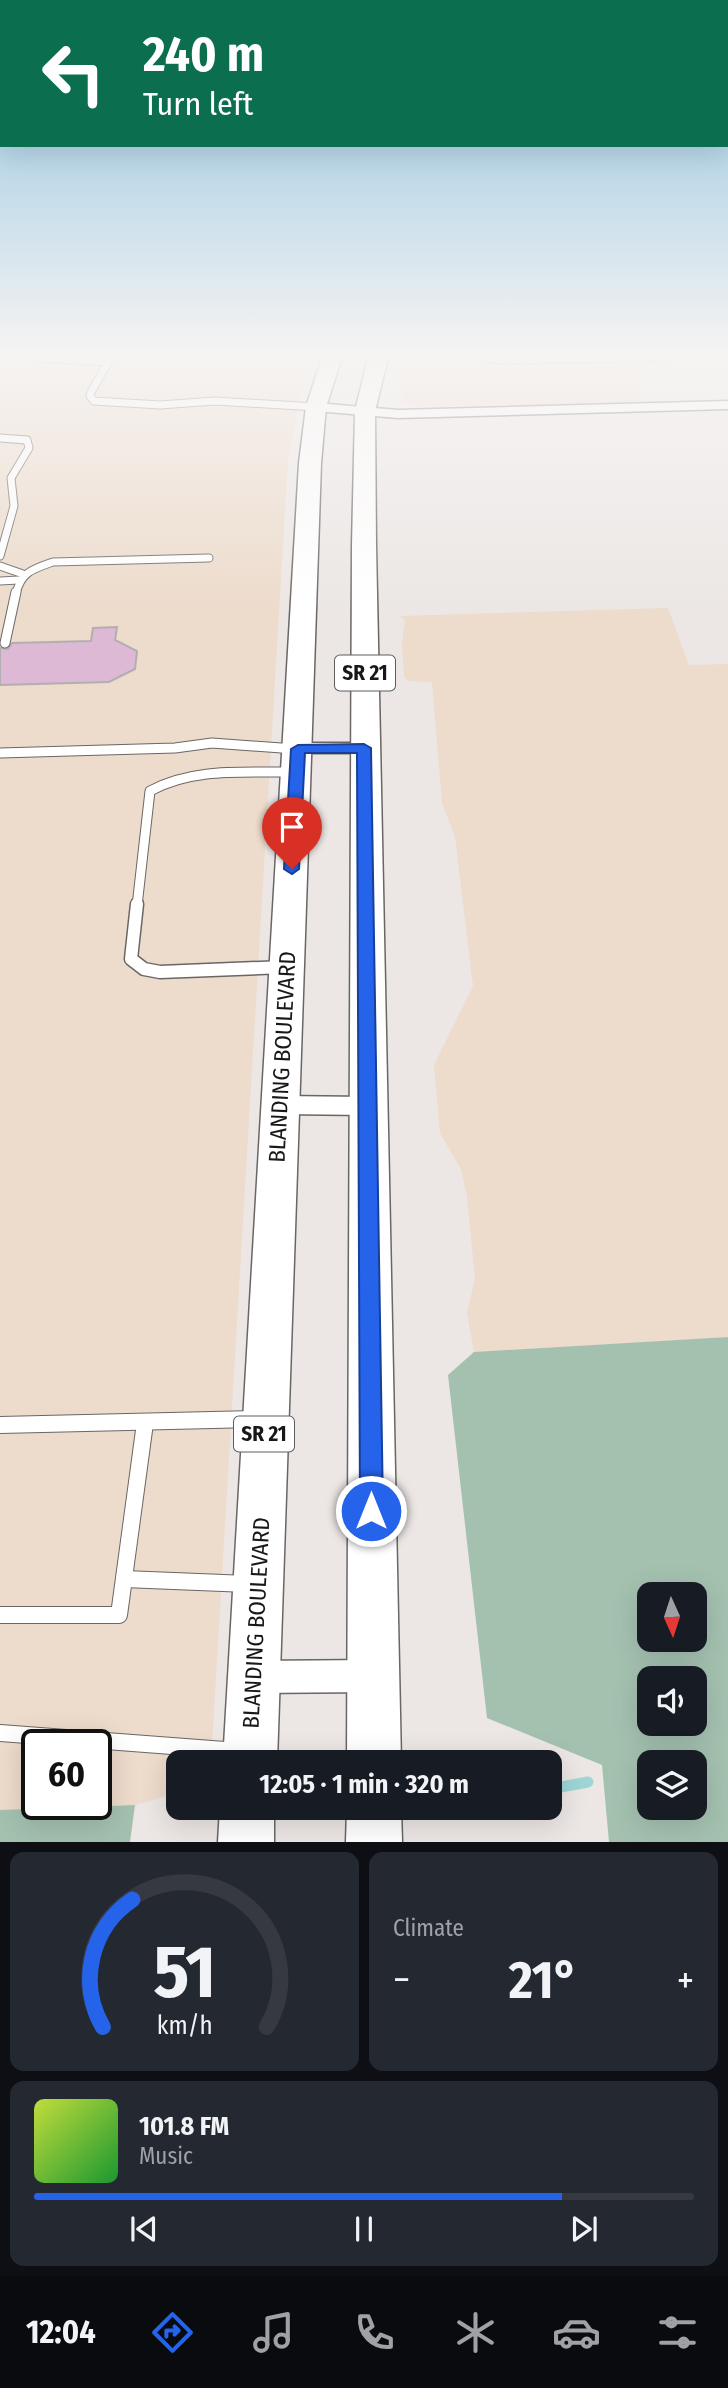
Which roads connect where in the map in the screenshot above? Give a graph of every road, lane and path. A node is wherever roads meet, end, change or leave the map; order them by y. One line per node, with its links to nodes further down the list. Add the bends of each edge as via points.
1 (26, 440): 4 (lane, via 29,448 10,478 13,500)
2 (312, 440): 12 (main road, BLANDING BOULEVARD / SR 21)
3 (365, 440): 10 (main road, SR 21)
4 (0, 556)
5 (209, 558): 7 (lane, via 64,560 39,565)
6 (0, 566): 7 (lane)
7 (21, 577): 8 (lane); 9 (lane)
8 (0, 581)
9 (5, 643)
10 (364, 748): 12 (street); 15 (main road, SR 21)
11 (0, 752): 12 (lane, via 212,743)
12 (297, 761): 13 (main road, BLANDING BOULEVARD / SR 21); 13 (lane, via 190,776 150,791 131,959 145,971 160,972)
13 (287, 967): 14 (main road, BLANDING BOULEVARD / SR 21)
14 (280, 1105): 15 (street); 16 (main road, BLANDING BOULEVARD / SR 21)
15 (367, 1106): 22 (main road, SR 21)
16 (265, 1419): 17 (lane); 20 (main road, BLANDING BOULEVARD / SR 21)
17 (152, 1423): 18 (lane); 19 (lane)
18 (0, 1425)
19 (124, 1580): 20 (lane); 21 (lane, via 119,1615)
20 (258, 1584): 23 (main road, BLANDING BOULEVARD / SR 21)
21 (0, 1615)
22 (373, 1676): 23 (street); 27 (main road, SR 21)
23 (254, 1677): 26 (main road, BLANDING BOULEVARD / SR 21)
24 (0, 1733): 25 (lane)
25 (177, 1750)
26 (250, 1750)
27 (374, 1750)
28 (247, 1820): 30 (main road)
29 (374, 1820): 31 (main road)
30 (246, 1842)
31 (374, 1842)

